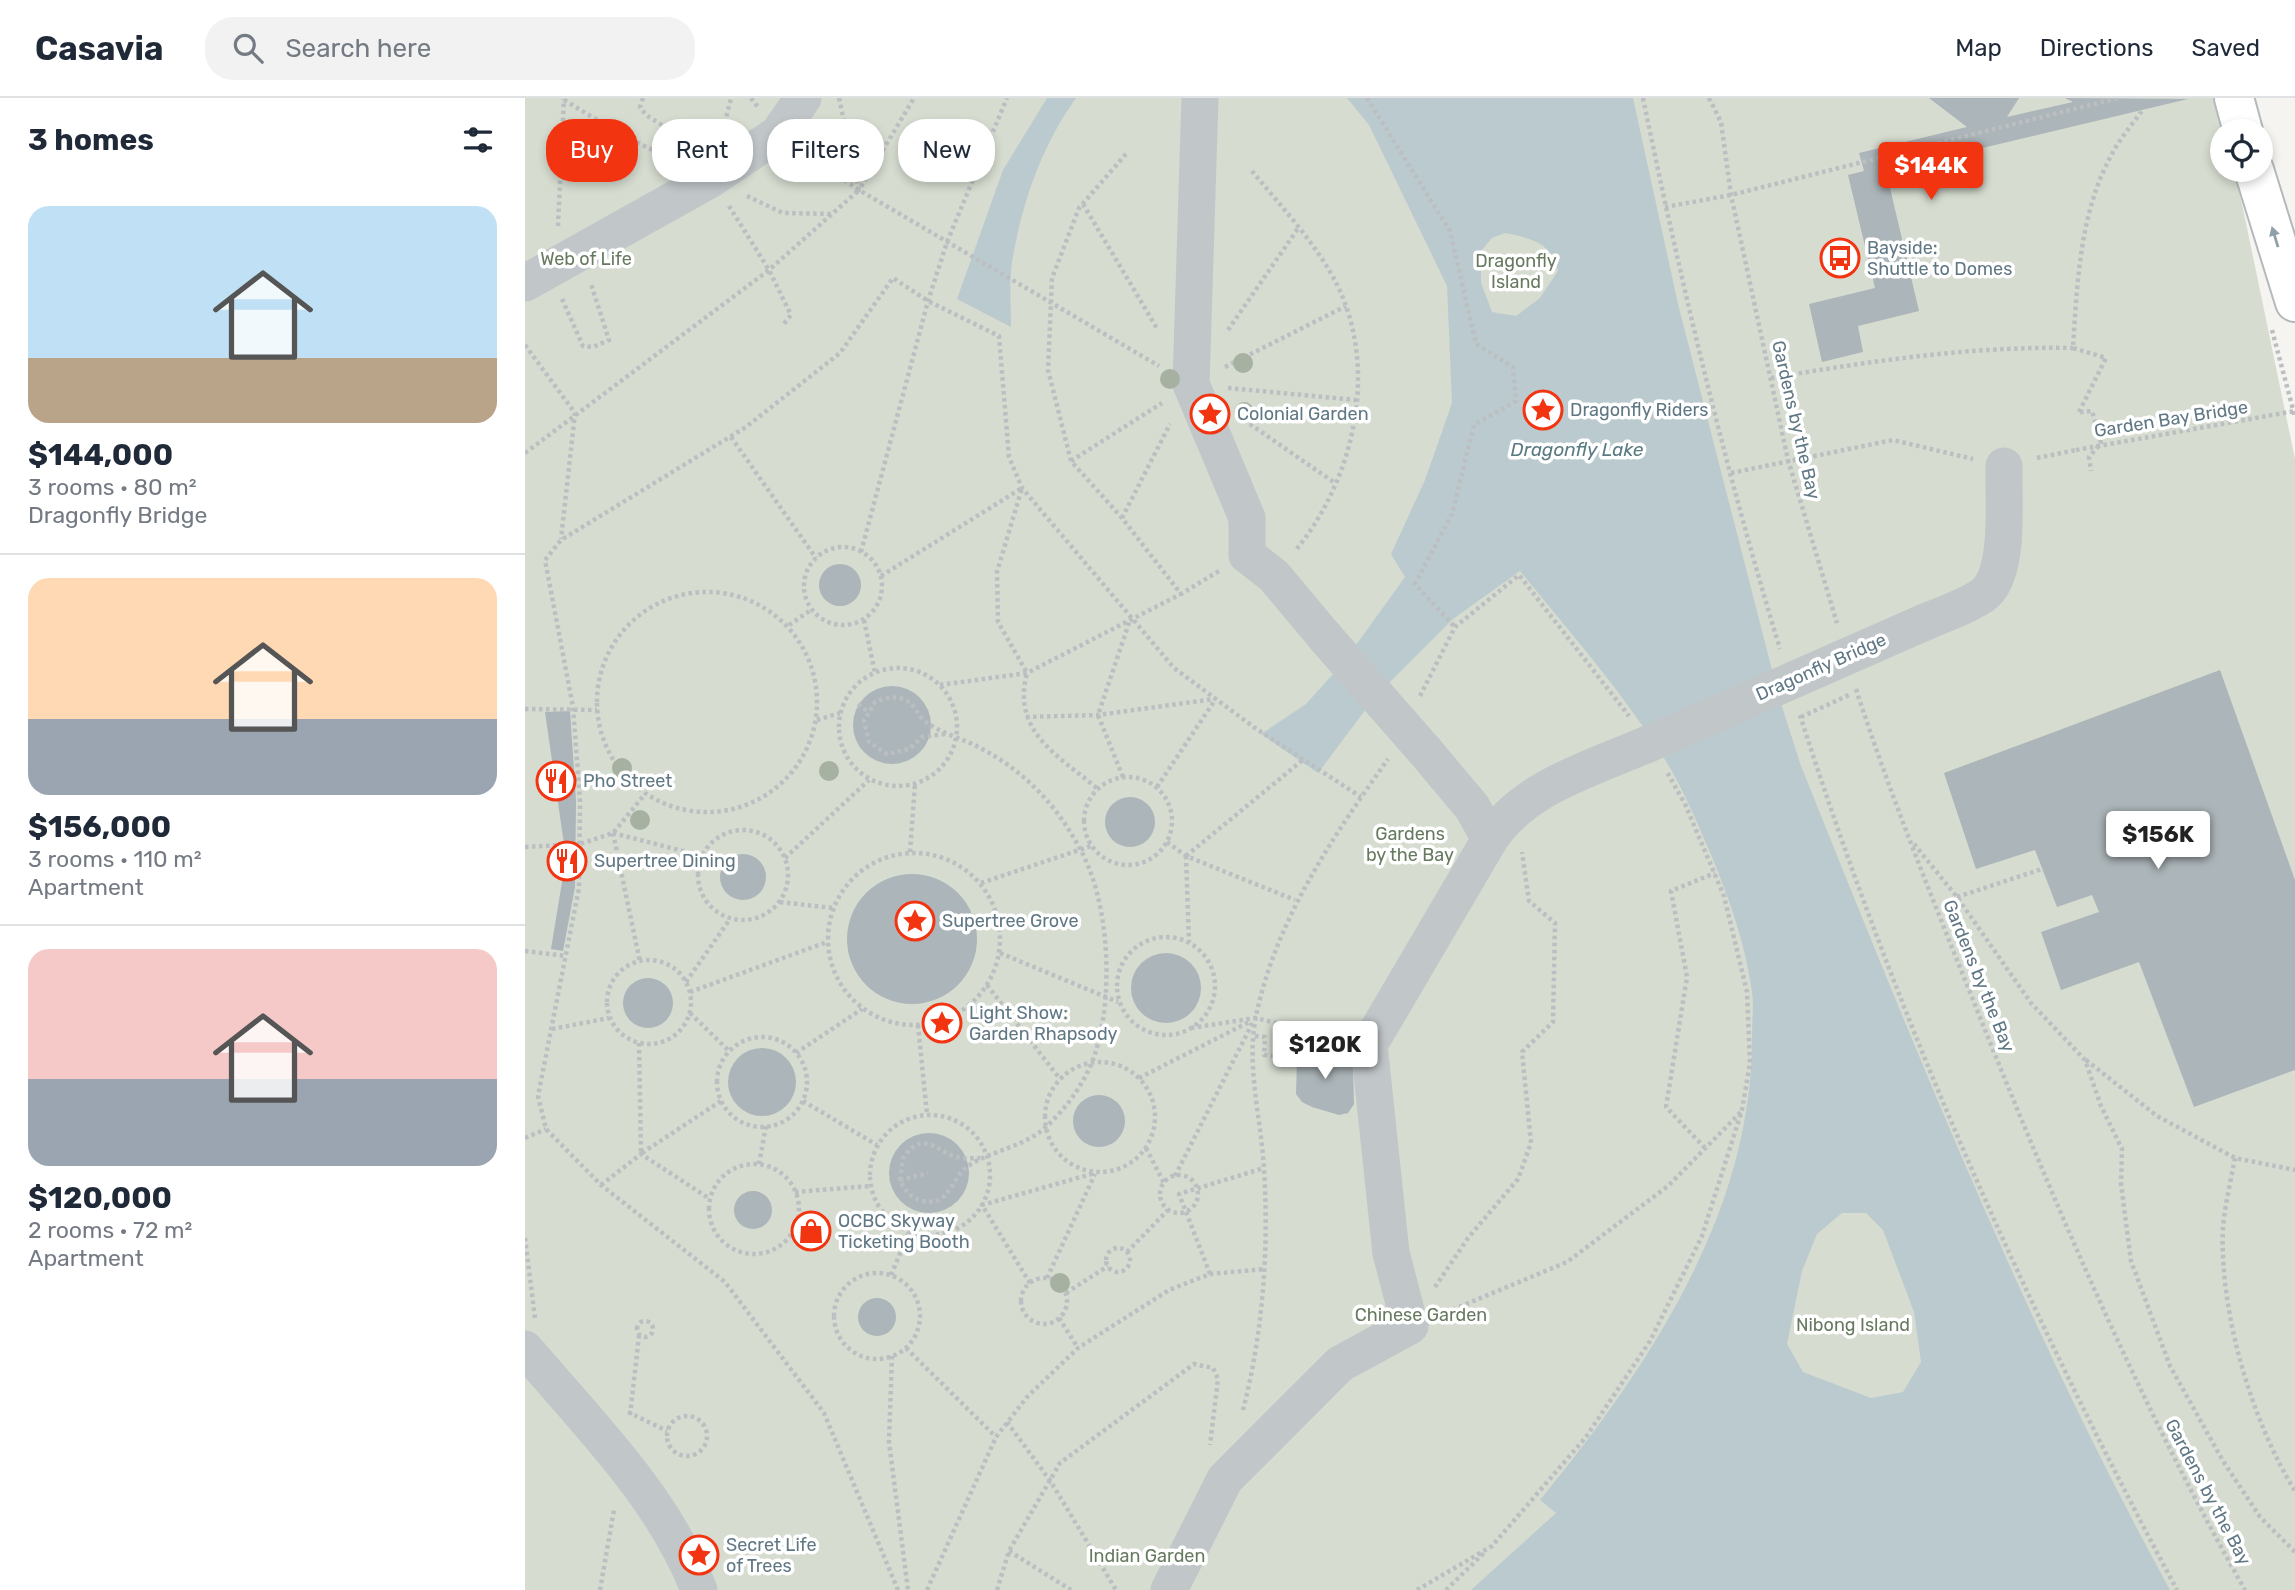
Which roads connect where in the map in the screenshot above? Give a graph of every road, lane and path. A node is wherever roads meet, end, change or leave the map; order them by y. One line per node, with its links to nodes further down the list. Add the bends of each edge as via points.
1 (643, 98): 16 (path, via 640,107)
2 (731, 98): 17 (path)
3 (751, 98): 18 (path)
4 (803, 98): 19 (street)
5 (839, 98): 29 (path)
6 (914, 98): 29 (path)
7 (1007, 98): 35 (path)
8 (1200, 98): 47 (street)
9 (1367, 98): 74 (path, via 1450,232 1476,344 1513,366 1515,401 1474,425 1452,514 1415,584)
10 (1643, 98): 32 (path)
11 (1709, 98): 30 (path, Gardens by the Bay, via 1721,121)
12 (2118, 98): 30 (path)
13 (2234, 98): 20 (main road)
14 (564, 99): 21 (path); 36 (path)
15 (2143, 110): 45 (path, via 2112,153 2095,192 2078,275)
16 (652, 119)
17 (726, 119)
18 (767, 119)
19 (788, 119)
20 (2240, 119)
21 (652, 150)
22 (1126, 154): 31 (path)
23 (1252, 171): 34 (path)
24 (706, 182): 36 (street)
25 (713, 182): 37 (path)
26 (717, 182): 33 (path, via 783,213)
27 (847, 182): 29 (path)
28 (2258, 182): 40 (main road, one-way to 28)
29 (859, 190): 33 (path); 35 (path)
30 (1731, 195): 32 (path); 46 (path, Gardens by the Bay)
31 (1083, 204): 42 (path); 57 (path, via 1052,278 1048,370)
32 (1665, 207): 60 (path)
33 (832, 214): 37 (path)
34 (1299, 228): 43 (path); 48 (path, via 1346,306 1359,373)
35 (947, 242): 38 (path); 39 (path)
36 (552, 267): 36 (path, via 583,345 593,347 609,340)
37 (769, 270): 41 (path, via 791,315); 50 (path)
38 (1016, 285)
39 (928, 301): 52 (path, via 893,278 840,353); 62 (path, via 999,335 1009,457); 65 (path)
40 (2295, 302)
41 (782, 327)
42 (1162, 336)
43 (1221, 339)
44 (525, 345): 50 (path)
45 (2073, 348): 46 (path, via 2013,347 1898,356); 53 (path, via 2106,358 2079,412 2092,411)
46 (1771, 378): 56 (path, Gardens by the Bay)
47 (1191, 384): 48 (path); 57 (path); 63 (path); 67 (street, via 1247,518)
48 (1356, 400): 61 (path, via 1349,456)
49 (2295, 411): 53 (path, Garden Bay Bridge, bridge)
50 (575, 412): 54 (path); 64 (path)
51 (1235, 414): 61 (path)
52 (731, 437): 64 (path); 66 (path)
53 (2101, 443): 55 (path, Garden Bay Bridge, bridge); 59 (path, via 2089,457)
54 (525, 453)
55 (2053, 454)
56 (1788, 460): 58 (path, via 1893,440); 60 (path); 75 (path, Gardens by the Bay)
57 (1071, 461): 63 (path)
58 (2004, 466): 105 (street, Dragonfly Bridge, bridge, via 2002,554 1997,581 1984,594)
59 (2091, 471)
60 (1731, 473): 76 (path)
61 (1335, 483): 67 (path, via 1309,534)
62 (1022, 488): 68 (path); 71 (path); 78 (path, via 997,572 998,622)
63 (1122, 518): 69 (path)
64 (561, 540): 85 (path, via 545,560)
65 (861, 552): 66 (path, via 838,548); 68 (path)
66 (815, 558): 70 (path, via 804,583)
67 (1261, 566): 69 (path); 107 (street, bridge, via 1472,807)
68 (881, 576): 72 (path, via 879,601)
69 (1181, 594): 71 (path)
70 (811, 610): 72 (path, via 837,625); 73 (path)
71 (1131, 619): 78 (path); 82 (path, via 1174,668); 90 (path)
72 (864, 620): 77 (path)
73 (788, 625): 87 (path, via 758,602 720,592 681,594 646,610 618,636 600,671); 92 (path, via 814,669)
74 (1455, 626): 81 (path); 93 (path, via 1519,575)
75 (1838, 629)
76 (1783, 659)
77 (875, 673): 80 (path, via 909,669); 89 (path, via 859,682)
78 (1027, 673): 80 (path); 91 (path, via 1021,694)
79 (1853, 681): 108 (path, Gardens by the Bay)
80 (940, 685): 100 (path, via 952,702 957,721 955,741 941,768)
81 (1419, 698)
82 (1215, 699): 90 (path); 96 (path); 101 (path)
83 (1842, 700): 217 (path, via 1801,718 1883,954 1935,1085 2068,1380)
84 (858, 704): 88 (path)
85 (573, 707): 86 (path); 87 (path); 110 (path)
86 (525, 709)
87 (597, 710): 103 (path, via 604,743 620,771)
88 (867, 710): 94 (path, bridge, via 875,702 896,697 907,700 920,717); 94 (path, bridge, via 864,721 869,743 887,754 909,749 922,737)
89 (840, 713): 92 (path); 99 (path, via 839,739 850,763)
90 (1098, 715): 91 (path); 98 (path)
91 (1026, 717): 102 (path, via 1038,739)
92 (817, 720): 103 (path, via 801,761 770,793 730,810 685,810)
93 (1637, 727)
94 (945, 734): 162 (path, bridge, via 1011,765 1059,816 1089,870 1105,946 1102,1026 1081,1084 1036,1135)
95 (1389, 757): 104 (path)
96 (1304, 759): 104 (path); 115 (path)
97 (1660, 761): 118 (path)
98 (1123, 777): 101 (path); 102 (path)
99 (869, 780): 100 (path, via 892,787); 116 (path)
100 (915, 784): 113 (path)
101 (1157, 787): 109 (path, via 1170,806 1173,822)
102 (1098, 789): 111 (path, via 1084,817)
103 (645, 794): 106 (path)
104 (1361, 797): 121 (path)
105 (1526, 801): 107 (street, via 1503,819); 191 (path, via 1529,901 1555,922 1553,1022 1522,1052 1531,1143 1518,1179 1468,1238)
106 (613, 833): 110 (path); 114 (path); 130 (path)
107 (1490, 839): 145 (street)
108 (1912, 841): 120 (path); 218 (path, Gardens by the Bay, via 2016,1108 2094,1290 2186,1486)
109 (1167, 842): 111 (path, via 1158,855 1136,865 1117,865); 115 (path)
110 (580, 844): 112 (path); 129 (path, via 579,888)
111 (1091, 846): 119 (path)
112 (525, 847)
113 (910, 852): 119 (path, via 949,860); 123 (path, via 885,857 863,869)
114 (702, 856): 116 (path, via 712,842 744,830 775,843); 124 (path, via 697,871 699,887 716,912)
115 (1186, 856): 121 (path); 126 (path)
116 (785, 858): 122 (path, via 787,880)
117 (2042, 869): 120 (path)
118 (1715, 873): 153 (path, via 1747,992 1750,1063); 160 (path, via 1671,891 1686,977 1666,1107)
119 (981, 883): 128 (path, via 994,904)
120 (1957, 897): 148 (path, via 2031,1003)
121 (1296, 901): 138 (path)
122 (780, 902): 123 (path); 124 (path, via 766,914)
123 (833, 908): 125 (path)
124 (730, 919): 131 (path)
125 (827, 942): 133 (path); 135 (path, via 832,968)
126 (1189, 942): 134 (path, via 1170,936 1133,948 1121,964 1116,983); 141 (path, via 1212,967 1215,984 1213,1001)
127 (525, 951): 129 (path)
128 (1000, 953): 132 (path); 134 (path)
129 (566, 956): 142 (path)
130 (640, 962): 131 (path, via 666,964); 137 (path, via 626,967 612,983)
131 (686, 982): 133 (path)
132 (987, 985): 139 (path, via 969,1006 944,1020); 150 (path)
133 (690, 992): 136 (path)
134 (1119, 1003): 141 (path, via 1127,1018 1149,1032 1175,1034)
135 (862, 1009): 139 (path, via 898,1025); 147 (path)
136 (690, 1013): 144 (path, via 671,1038); 146 (path)
137 (609, 1018): 142 (path); 144 (path, via 616,1029)
138 (1255, 1018): 140 (path); 141 (path); 143 (path); 149 (path); 169 (path)
139 (918, 1025): 154 (path)
140 (1287, 1025): 143 (path, via 1283,1057 1264,1055 1265,1037); 145 (path)
141 (1191, 1028)
142 (552, 1029): 156 (path, via 538,1096)
143 (1255, 1036): 165 (path, via 1252,1074)
144 (639, 1043): 161 (path)
145 (1369, 1045): 191 (street, via 1391,1253)
146 (729, 1051): 147 (path, via 741,1042 771,1038); 151 (path, via 717,1074)
147 (796, 1053): 152 (path, via 807,1076)
148 (2085, 1060): 163 (path, via 2157,1116); 206 (path, via 2122,1149 2121,1184 2131,1261 2170,1366 2260,1517)
149 (1139, 1078): 150 (path, via 1109,1063 1091,1063); 159 (path, via 1150,1093 1155,1112 1154,1131)
150 (1060, 1079): 168 (path, via 1044,1118 1048,1138 1059,1155 1076,1168)
151 (721, 1101): 155 (path, via 740,1121); 161 (path)
152 (802, 1101): 155 (path, via 794,1113); 158 (path)
153 (1742, 1110): 160 (path); 204 (path, via 1702,1236 1650,1341 1586,1437)
154 (927, 1114): 158 (path, via 890,1129); 177 (path, via 949,1117 968,1127 982,1143 989,1163 989,1185)
155 (766, 1126): 164 (path)
156 (546, 1129): 157 (path); 172 (path)
157 (525, 1138)
158 (877, 1145): 173 (path, via 870,1164)
159 (1146, 1148): 168 (path, via 1133,1162); 171 (path)
160 (1706, 1148): 191 (path, via 1668,1186 1567,1262)
161 (641, 1154): 172 (path); 176 (path)
162 (980, 1158): 170 (path, bridge, via 957,1157 937,1145 921,1145 904,1158); 170 (path, bridge, via 961,1171 949,1193 935,1201 913,1197)
163 (2235, 1158): 166 (path); 203 (path, via 2223,1226 2228,1301 2246,1380)
164 (759, 1164): 175 (path, via 787,1179); 176 (path, via 727,1173)
165 (1264, 1168): 174 (path); 184 (path)
166 (2295, 1170)
167 (927, 1173): 170 (path)
168 (1096, 1173): 177 (path); 187 (path)
169 (1175, 1176): 171 (path); 174 (path, via 1188,1178)
170 (900, 1180)
171 (1164, 1183): 178 (path, via 1161,1196)
172 (601, 1185): 208 (path, via 725,1282 824,1413)
173 (870, 1186): 175 (path); 180 (path, via 877,1205)
174 (1198, 1189): 179 (path, via 1197,1203); 179 (path, via 1179,1194)
175 (795, 1192): 176 (path, via 796,1225 773,1250 757,1254 726,1245 714,1232)
176 (710, 1199)
177 (982, 1205): 180 (path, via 968,1222 950,1231 930,1235); 188 (path)
178 (1168, 1210): 179 (path); 182 (path)
179 (1186, 1211): 185 (path)
180 (909, 1232): 186 (path)
181 (525, 1238): 192 (path)
182 (1127, 1252): 183 (path, via 1112,1250); 183 (path, via 1126,1269 1116,1272)
183 (1108, 1266): 189 (path)
184 (1264, 1269): 185 (path); 197 (path, via 1257,1341)
185 (1210, 1274): 194 (path, via 1169,1290)
186 (891, 1275): 193 (path, via 905,1282 920,1307 920,1322); 195 (path, via 876,1272 849,1283 839,1295 834,1324 849,1350 877,1360)
187 (1047, 1278): 188 (path); 189 (path)
188 (1030, 1283): 190 (path, via 1021,1298 1026,1315 1041,1324)
189 (1066, 1293): 190 (path, via 1068,1302)
190 (1059, 1318): 194 (path)
191 (1410, 1326): 214 (street, via 1340,1364 1226,1479)
192 (530, 1338): 207 (street, via 687,1558)
193 (906, 1348): 195 (path); 200 (path)
194 (1079, 1348): 198 (path)
195 (893, 1356): 209 (path, via 889,1442)
196 (621, 1405): 199 (path)
197 (1241, 1418)
198 (1007, 1422): 200 (path); 202 (path)
199 (667, 1431): 199 (path, via 678,1419 692,1417 703,1425 707,1438 700,1451 685,1457 670,1448)
200 (996, 1437): 210 (path)
201 (1208, 1453): 202 (path, via 1218,1379 1213,1368 1195,1364 1060,1463)
202 (1051, 1482): 205 (path); 213 (path)
203 (2295, 1491)
204 (1492, 1546): 215 (path); 216 (path)
205 (1009, 1551): 211 (path); 212 (path)
206 (2295, 1552)
207 (699, 1590)
208 (898, 1590)
209 (908, 1590)
210 (927, 1590)
211 (997, 1590)
212 (1071, 1590)
213 (1116, 1590)
214 (1169, 1590)
215 (1417, 1590)
216 (1446, 1590)
217 (2177, 1590)
218 (2245, 1590)

